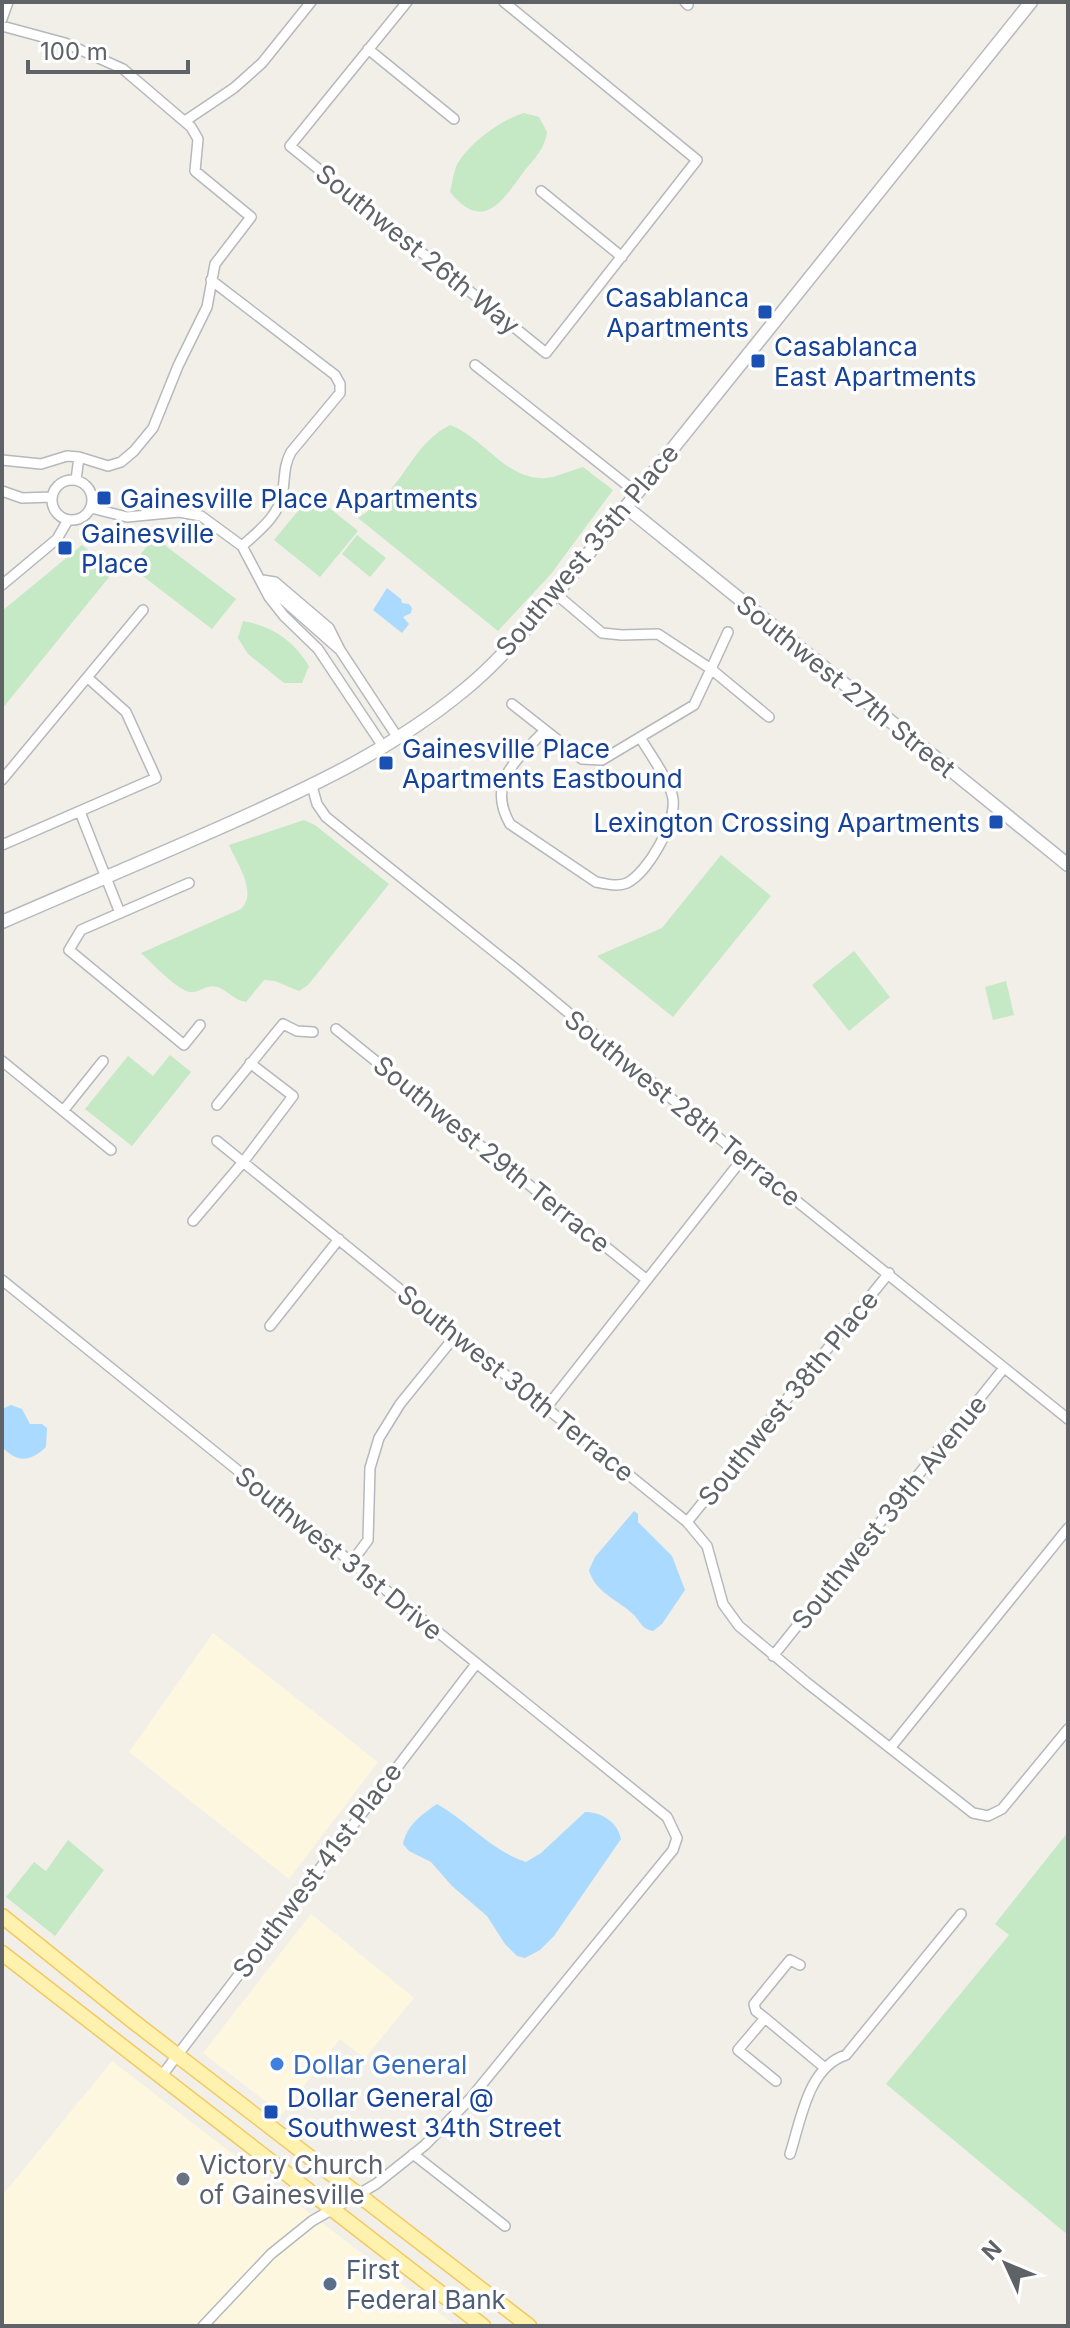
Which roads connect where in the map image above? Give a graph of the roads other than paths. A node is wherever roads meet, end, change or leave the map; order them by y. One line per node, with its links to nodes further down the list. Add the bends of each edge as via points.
1 (8, 2): 6 (street)
2 (311, 2): 10 (street, via 262,63)
3 (407, 2): 8 (street)
4 (504, 2): 12 (street, via 697,160)
5 (1031, 2): 19 (street, Southwest 35th Place)
6 (2, 19)
7 (2, 26): 10 (street, via 65,43 123,69)
8 (368, 49): 9 (street); 12 (street, Southwest 26th Way, via 290,146 546,353)
9 (454, 119)
10 (185, 121): 13 (street, via 198,139 195,171 251,217 221,254)
11 (541, 191): 12 (street)
12 (622, 257)
13 (211, 280): 15 (street, via 207,307 145,439 121,462 108,466); 24 (street, via 340,384 340,393 285,463 278,509)
14 (475, 365): 19 (street)
15 (79, 457): 16 (street, via 41,464); 17 (street)
16 (2, 460)
17 (76, 480): 20 (street, via 62,483); 22 (street, via 88,488)
18 (2, 491): 20 (street, via 22,498)
19 (637, 493): 21 (street, Southwest 35th Place)
20 (52, 497): 23 (street, via 54,510)
21 (626, 507): 27 (street, Southwest 35th Place); 45 (street, Southwest 27th Street)
22 (91, 508): 23 (street, via 82,518); 24 (street, via 127,517 179,512 201,516)
23 (68, 520): 26 (street, via 57,539)
24 (242, 546): 25 (street)
25 (262, 580): 29 (street); 30 (street, via 269,597); 32 (street, via 275,582 329,628)
26 (2, 585)
27 (556, 594): 33 (street, via 602,633 658,634); 38 (street, Southwest 35th Place, via 465,690)
28 (143, 610): 34 (street)
29 (310, 623): 30 (street); 32 (street)
30 (301, 632): 40 (street)
31 (728, 632): 33 (street)
32 (340, 650): 38 (street)
33 (711, 669): 36 (street); 39 (street, via 694,705)
34 (88, 678): 41 (street); 43 (street, via 126,712 156,778)
35 (512, 704): 37 (street)
36 (769, 717)
37 (544, 731): 39 (street, via 582,759 602,760); 39 (street, via 510,768 500,795 502,810 510,824 596,882 611,886 626,883 640,871 668,832 673,814 673,796)
38 (398, 738): 40 (street, Southwest 35th Place)
39 (641, 739)
40 (384, 748): 42 (street, Southwest 35th Place)
41 (2, 780)
42 (312, 786): 46 (street, Southwest 35th Place); 60 (street, Southwest 28th Terrace, via 326,817)
43 (80, 812): 44 (street); 46 (street)
44 (2, 845)
45 (1068, 865)
46 (106, 877): 48 (street); 49 (street, Southwest 35th Place)
47 (189, 883): 48 (street)
48 (120, 913): 50 (street, via 81,930 69,950 184,1045)
49 (2, 922)
50 (200, 1025)
51 (336, 1029): 66 (street, Southwest 29th Terrace)
52 (313, 1032): 55 (street, via 283,1024)
53 (2, 1061): 57 (street)
54 (103, 1061): 57 (street)
55 (250, 1063): 56 (street); 61 (street, via 293,1096)
56 (217, 1105)
57 (63, 1111): 59 (street)
58 (217, 1141): 61 (street, Southwest 30th Terrace)
59 (111, 1150)
60 (743, 1158): 64 (street, Southwest 28th Terrace); 66 (street)
61 (244, 1161): 62 (street); 63 (street, Southwest 30th Terrace)
62 (193, 1221)
63 (339, 1239): 67 (street); 68 (street, Southwest 30th Terrace)
64 (889, 1273): 69 (street, Southwest 28th Terrace); 72 (street, Southwest 38th Place)
65 (2, 1280): 74 (street, Southwest 31st Drive)
66 (647, 1280): 70 (street)
67 (270, 1326)
68 (456, 1335): 70 (street, Southwest 30th Terrace); 74 (street, via 379,1438 370,1468 368,1540)
69 (1004, 1368): 71 (street, Southwest 28th Terrace); 75 (street, Southwest 39th Avenue)
70 (546, 1408): 72 (street, Southwest 30th Terrace)
71 (1068, 1419)
72 (687, 1522): 75 (street, Southwest 30th Terrace, via 707,1546 723,1604)
73 (1068, 1528): 78 (street)
74 (351, 1563): 76 (street, Southwest 31st Drive)
75 (773, 1656): 78 (street, Southwest 30th Terrace)
76 (476, 1664): 84 (street, Southwest 41st Place); 88 (street, Southwest 31st Drive, via 667,1817 677,1838 673,1850 470,2099)
77 (1068, 1729): 78 (street, Southwest 30th Terrace, via 1002,1809 988,1816 973,1813)
78 (891, 1747)
79 (961, 1914): 85 (street, via 846,2055)
80 (2, 1916): 84 (main road)
81 (2, 1953): 86 (main road)
82 (800, 1965): 83 (street, via 790,1960 754,2004)
83 (765, 2018): 85 (street); 87 (street, via 738,2050)
84 (177, 2055): 86 (street, Southwest 41st Place); 90 (main road)
85 (825, 2068): 89 (street, via 808,2097)
86 (160, 2078): 91 (main road)
87 (776, 2081)
88 (413, 2154): 90 (street); 92 (street)
89 (790, 2154)
90 (357, 2194): 91 (street); 95 (main road)
91 (332, 2210): 93 (street, via 271,2254); 94 (main road)
92 (505, 2226)
93 (203, 2326)
94 (483, 2326)
95 (529, 2326)

